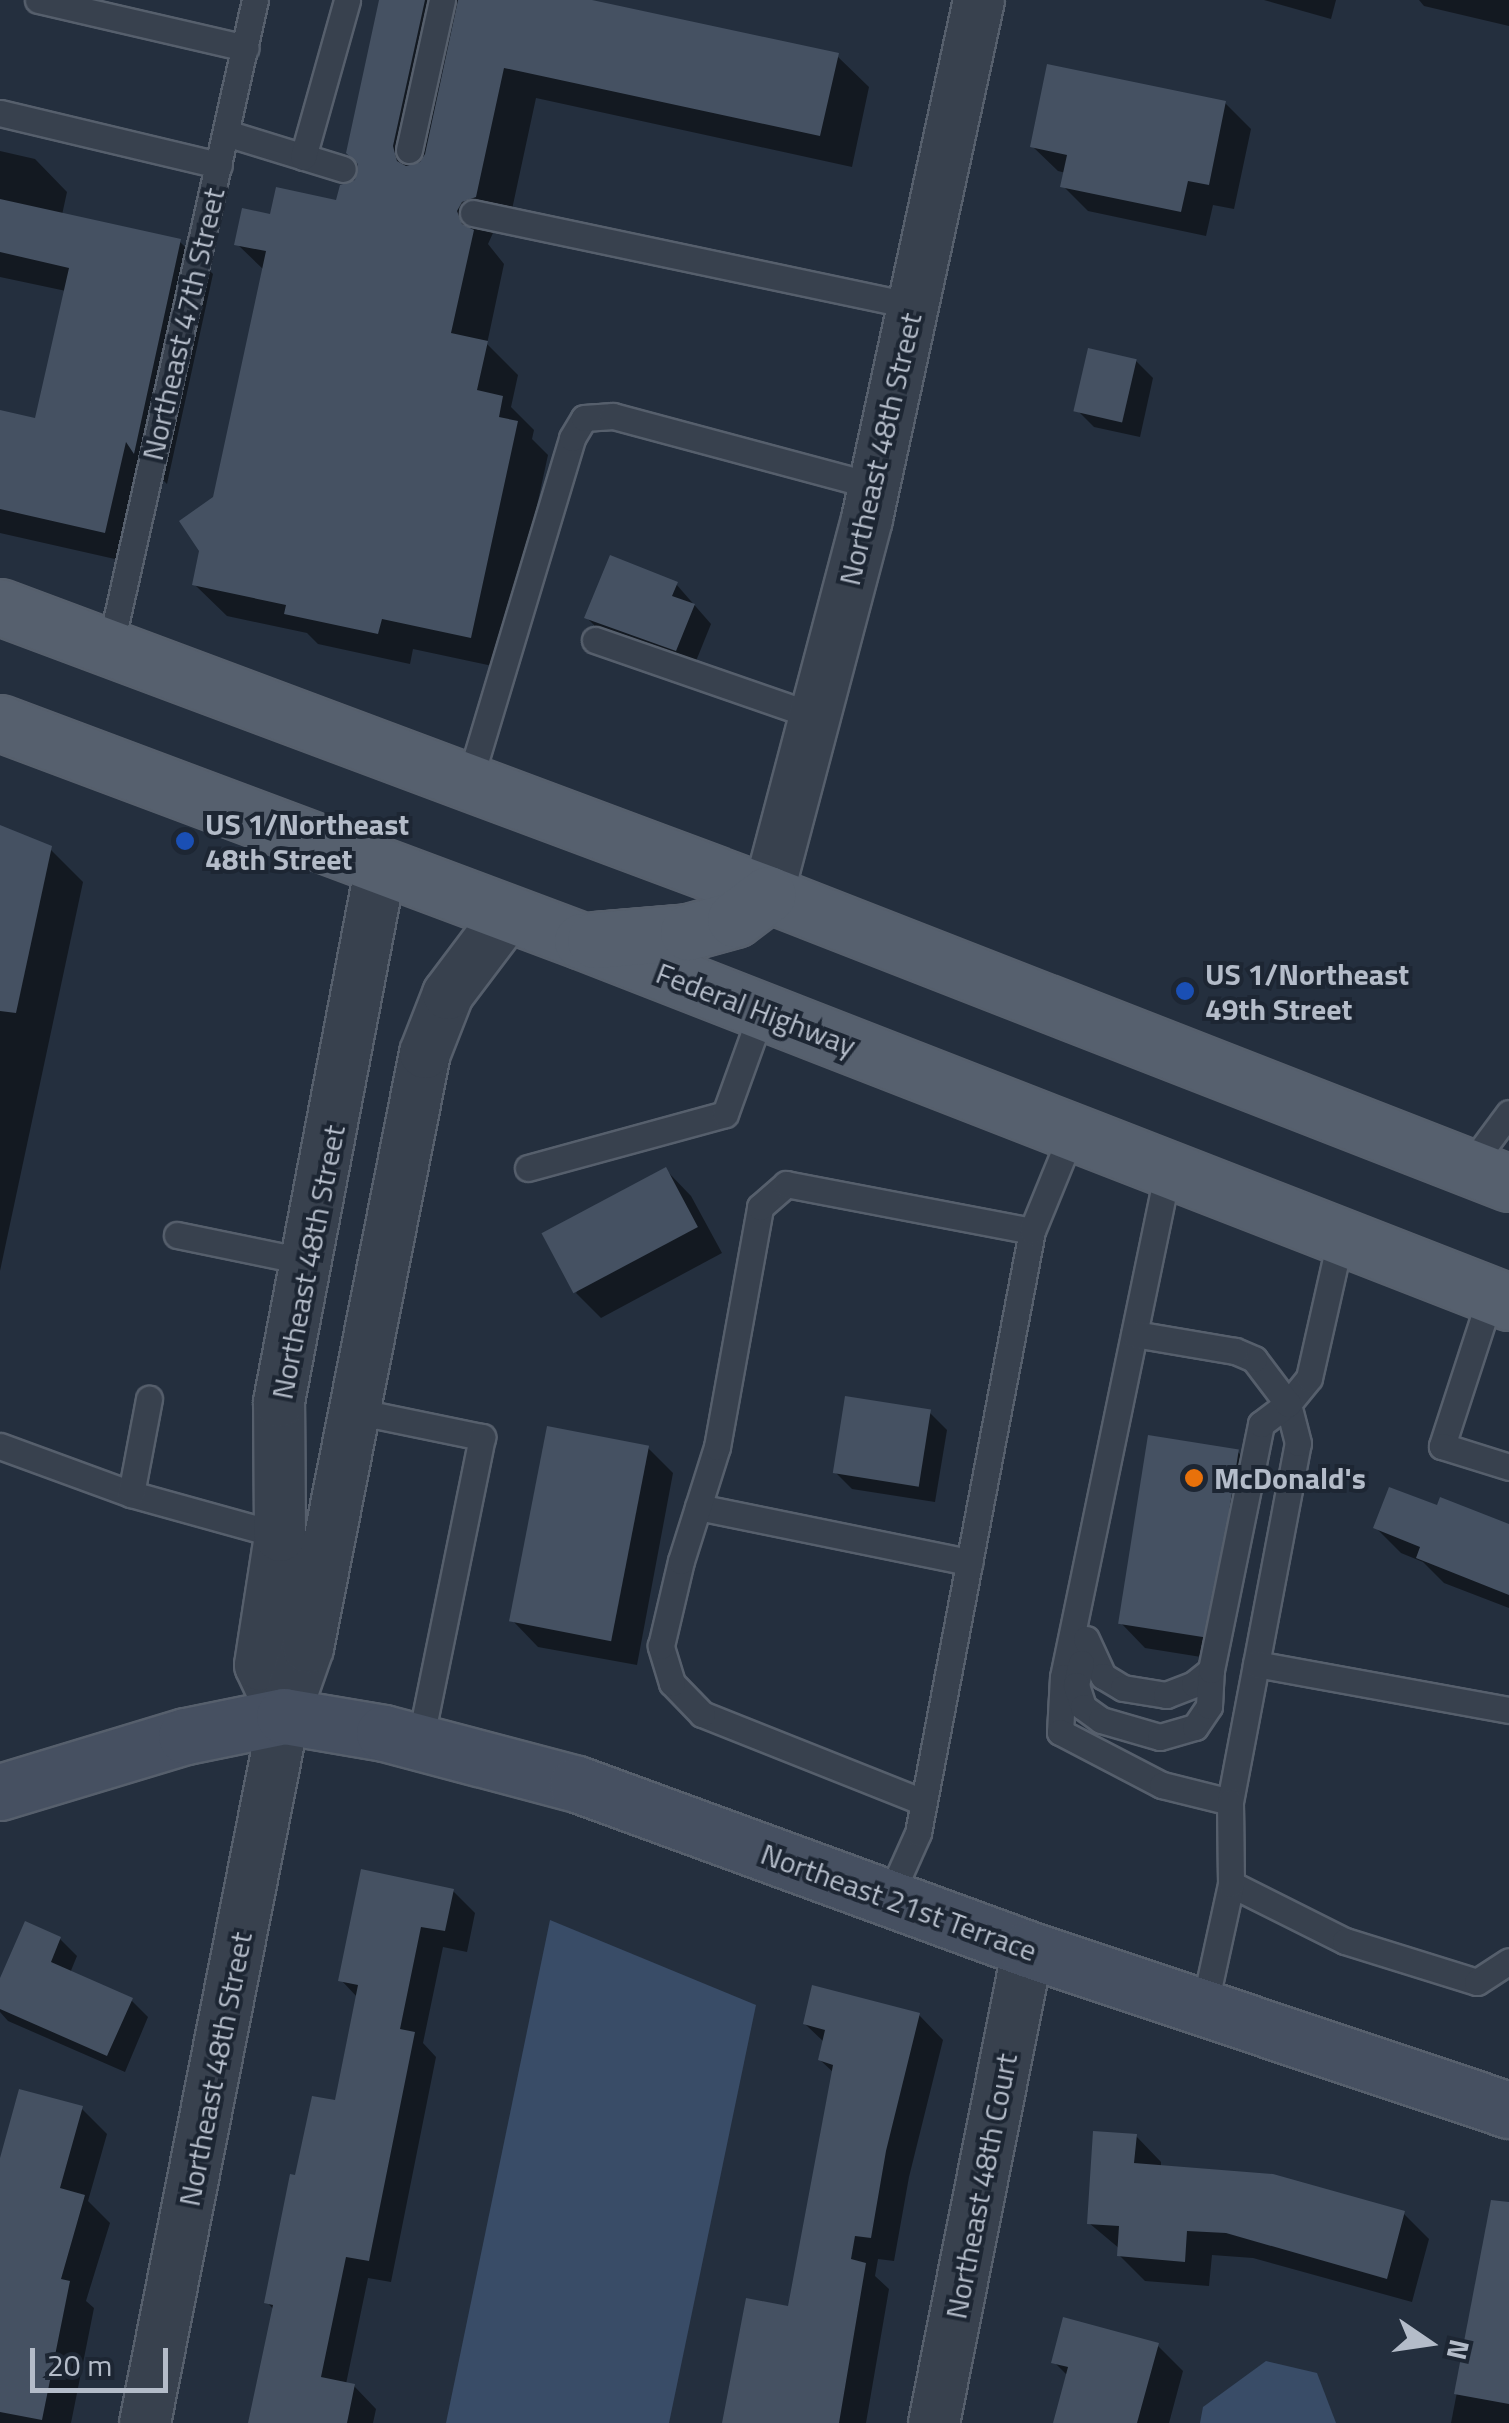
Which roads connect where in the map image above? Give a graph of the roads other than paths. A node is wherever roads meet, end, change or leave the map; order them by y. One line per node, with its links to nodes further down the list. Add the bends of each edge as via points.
1 (38, 0): 6 (lane)
2 (256, 0): 6 (lane, Northeast 47th Street)
3 (348, 0): 10 (lane)
4 (442, 0): 9 (lane)
5 (979, 0): 14 (street, Northeast 48th Street)
6 (246, 48): 8 (lane, Northeast 47th Street)
7 (0, 113): 11 (lane)
8 (226, 133): 10 (lane); 11 (lane, Northeast 47th Street)
9 (409, 150)
10 (303, 157): 12 (lane)
11 (219, 165): 18 (lane, Northeast 47th Street)
12 (343, 169)
13 (473, 213): 14 (lane)
14 (912, 306): 15 (street, Northeast 48th Street)
15 (874, 486): 19 (street, Northeast 48th Street); 21 (lane, via 613,416 584,418 572,438)
16 (0, 607): 18 (main road)
17 (595, 640): 19 (lane)
18 (110, 648): 21 (main road)
19 (815, 716): 23 (street, Northeast 48th Street)
20 (0, 723): 22 (main road, Federal Highway)
21 (470, 782): 23 (main road)
22 (381, 865): 24 (main road, Federal Highway); 35 (street, Northeast 48th Street)
23 (768, 894): 25 (main road, via 734,919 688,932); 31 (main road)
24 (509, 914): 25 (main road, Federal Highway); 40 (street, Northeast 48th Street, via 448,994 425,1052)
25 (582, 940): 26 (main road, Federal Highway)
26 (762, 1011): 28 (main road, Federal Highway); 29 (lane, via 725,1114)
27 (1509, 1113): 31 (lane)
28 (1072, 1132): 30 (main road, Federal Highway); 32 (lane)
29 (528, 1168)
30 (1168, 1170): 34 (main road, Federal Highway); 37 (lane)
31 (1489, 1175)
32 (1032, 1231): 44 (lane, via 786,1184 760,1206 717,1447); 48 (lane)
33 (177, 1235): 35 (lane)
34 (1340, 1236): 36 (main road, Federal Highway); 39 (lane, via 1308,1378)
35 (308, 1262): 46 (street, Northeast 48th Street, via 280,1402)
36 (1500, 1299): 42 (lane, via 1442,1446)
37 (1134, 1334): 39 (lane, via 1254,1359); 45 (lane)
38 (148, 1399): 43 (lane)
39 (1288, 1404): 50 (lane, via 1298,1443); 51 (lane, via 1261,1424)
40 (355, 1411): 47 (street, Northeast 48th Street); 54 (lane, via 482,1437)
41 (0, 1446): 43 (lane)
42 (1509, 1467)
43 (131, 1494): 46 (lane)
44 (698, 1507): 48 (lane); 56 (lane, via 661,1646 672,1682 702,1714)
45 (1096, 1519): 49 (lane, via 1101,1565); 57 (lane, via 1064,1678 1060,1732 1162,1785)
46 (280, 1536): 47 (lane); 53 (street, Northeast 48th Street, via 260,1665)
47 (328, 1547): 53 (street, Northeast 48th Street, via 308,1648)
48 (970, 1562): 56 (lane)
49 (1086, 1639): 51 (lane, via 1104,1676 1122,1688 1166,1695); 51 (lane, via 1076,1686 1083,1706 1129,1731 1160,1737 1194,1727 1209,1706)
50 (1256, 1664): 52 (lane); 57 (lane)
51 (1211, 1670)
52 (1509, 1710)
53 (284, 1716): 54 (street, Northeast 21st Terrace); 55 (street, via 186,1736); 64 (street, Northeast 48th Street)
54 (420, 1743): 59 (street, Northeast 21st Terrace, via 577,1784)
55 (0, 1792)
56 (923, 1802): 59 (lane, via 918,1833)
57 (1230, 1802): 58 (lane)
58 (1231, 1884): 61 (lane, via 1345,1941 1477,1982); 62 (lane)
59 (889, 1898): 60 (street, Northeast 21st Terrace)
60 (1028, 1950): 62 (street, Northeast 21st Terrace); 65 (street, Northeast 48th Court)
61 (1509, 1961)
62 (1204, 2008): 63 (street, Northeast 21st Terrace)
63 (1509, 2110)
64 (145, 2423)
65 (934, 2423)

